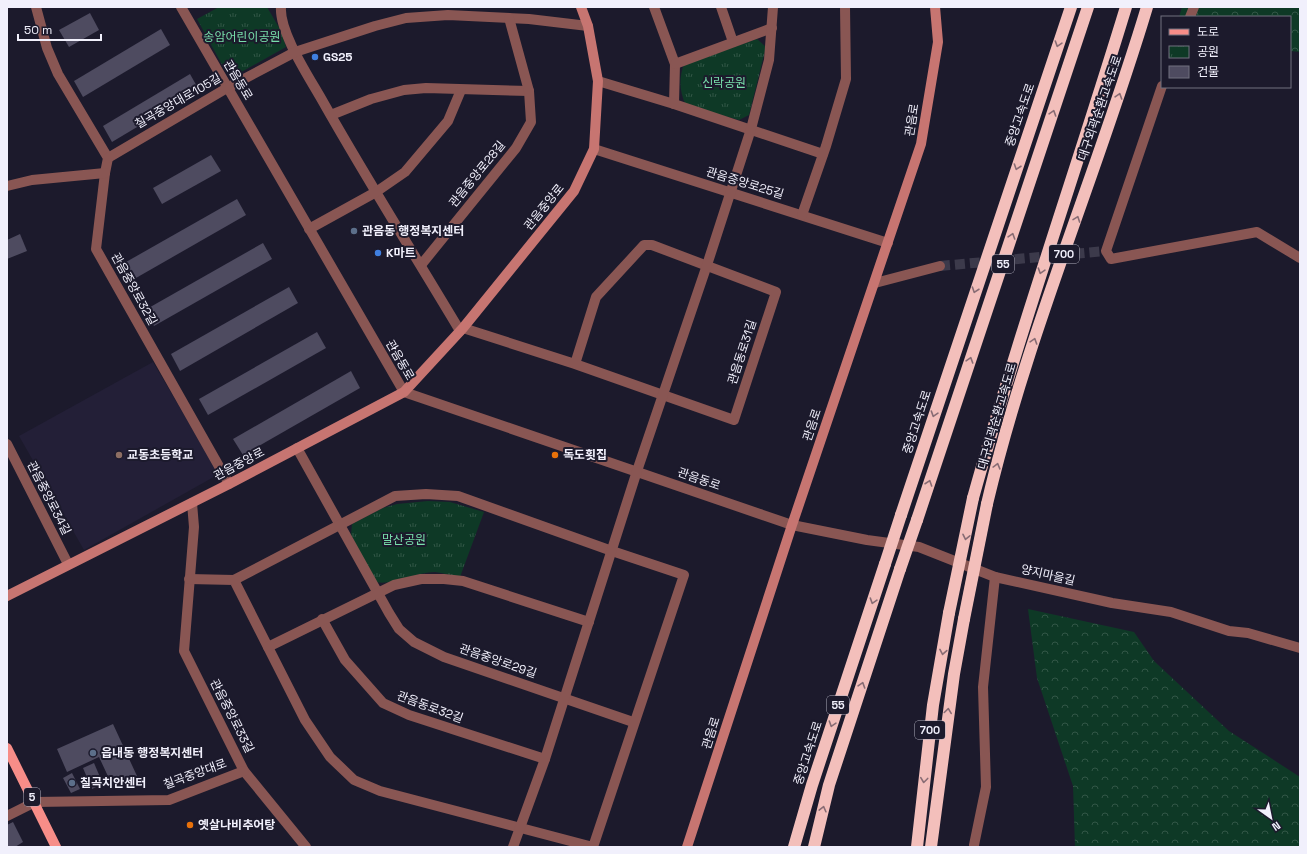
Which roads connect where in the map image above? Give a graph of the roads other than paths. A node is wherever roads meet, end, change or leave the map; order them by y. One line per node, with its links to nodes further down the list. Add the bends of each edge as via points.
1 (36, 7): 31 (street, via 47,48 58,74)
2 (181, 7): 22 (street, 관음동로)
3 (274, 7): 14 (street)
4 (581, 7): 16 (main road, 관음중앙로)
5 (654, 7): 20 (street)
6 (720, 7): 18 (street)
7 (773, 7): 17 (street)
8 (845, 7): 30 (street, via 846,79)
9 (935, 7): 38 (main road, 관음로, via 938,42 921,144)
10 (1071, 7): 80 (highway, 중앙고속도로 / 55, one-way to 80, bridge, via 901,515)
11 (1088, 7): 81 (highway, 55, one-way to 11, bridge, via 829,785)
12 (1126, 7): 82 (highway, 대구외곽순환고속도로 / 700, one-way to 82, bridge, via 1038,279 974,498 949,613 933,704)
13 (1147, 7): 83 (highway, 대구외곽순환고속도로 / 700, one-way to 13, bridge, via 954,674 987,504 1025,369 1114,112)
14 (281, 12): 19 (street)
15 (509, 18): 16 (street, 칠곡중앙대로105길); 19 (street, 칠곡중앙대로105길, via 406,18); 25 (street, 관음중앙로28길)
16 (588, 26): 21 (main road, 관음중앙로)
17 (772, 28): 18 (street); 28 (street, via 769,60)
18 (733, 42): 20 (street)
19 (295, 52): 22 (street, 칠곡중앙대로105길); 27 (street)
20 (675, 64): 26 (street)
21 (598, 82): 26 (street); 29 (main road, 관음중앙로)
22 (227, 88): 31 (street, 칠곡중앙대로105길); 37 (street, 관음동로)
23 (1161, 88): 39 (street, via 1106,251 1111,259 1257,232)
24 (461, 90): 25 (street); 27 (street, via 404,90 371,99); 34 (street, via 448,121 405,172)
25 (529, 91): 40 (street, 관음중앙로28길, via 531,122 516,148)
26 (674, 104): 28 (street)
27 (331, 115): 34 (street)
28 (751, 129): 30 (street); 35 (street)
29 (594, 149): 35 (street, 관음중앙로25길); 44 (main road, 관음중앙로, via 574,190)
30 (823, 154): 36 (street)
31 (108, 158): 32 (street, 관음중앙로32길)
32 (104, 173): 33 (street, via 32,180); 51 (street, 관음중앙로32길, via 96,249)
33 (7, 186)
34 (376, 192): 37 (street); 40 (street)
35 (729, 192): 36 (street, 관음중앙로25길); 41 (street)
36 (802, 214): 38 (street, 관음중앙로25길)
37 (309, 229): 46 (street, 관음동로)
38 (888, 243): 43 (main road, 관음로)
39 (1300, 258)
40 (421, 265): 44 (street)
41 (707, 265): 45 (street, 관음동로31길, via 652,245 644,245 596,297); 47 (street); 47 (street, 관음동로31길, via 776,292 734,420)
42 (940, 266): 43 (street)
43 (875, 283): 54 (main road, 관음로)
44 (461, 329): 45 (street); 46 (main road, 관음중앙로)
45 (575, 364): 47 (street)
46 (404, 392): 49 (main road, 관음중앙로); 50 (street, 관음동로)
47 (664, 395): 50 (street)
48 (7, 444): 56 (street, 관음중앙로34길)
49 (297, 448): 51 (main road, 관음중앙로); 53 (street, 관음중앙로29길)
50 (637, 471): 54 (street, 관음동로); 55 (street)
51 (229, 484): 52 (main road, 관음중앙로)
52 (192, 503): 56 (main road, 관음중앙로); 58 (street, 관음중앙로33길, via 194,527)
53 (340, 524): 55 (street, via 395,496 458,496); 59 (street); 60 (street, 관음중앙로29길)
54 (792, 525): 57 (street, 양지마을길, via 919,547); 79 (main road, 관음로)
55 (612, 551): 63 (street); 67 (street, via 684,575)
56 (68, 564): 61 (main road, 관음중앙로)
57 (995, 577): 65 (street, 양지마을길, via 1112,603 1171,612 1229,631 1248,633); 74 (street, via 983,687 986,787)
58 (190, 579): 59 (street); 70 (street, 관음중앙로33길, via 184,650)
59 (234, 580): 64 (street)
60 (378, 593): 62 (street); 63 (street, via 394,584 421,579 462,581); 66 (street, 관음중앙로29길, via 399,629 414,642 444,657)
61 (7, 596)
62 (322, 619): 64 (street); 69 (street, 관음동로32길, via 345,660 383,703 409,715)
63 (589, 622): 66 (street)
64 (268, 647): 73 (street, via 305,720 330,757 354,780 377,790)
65 (1300, 648)
66 (564, 698): 67 (street, 관음중앙로29길); 69 (street)
67 (633, 722): 75 (street)
68 (7, 748): 71 (main road, 5)
69 (545, 758): 73 (street)
70 (244, 771): 71 (street, 칠곡중앙대로, via 168,800); 77 (street, 관음중앙로33길)
71 (35, 802): 72 (street); 76 (main road, 5)
72 (7, 816)
73 (520, 828): 75 (street); 78 (street)
74 (974, 845)
75 (593, 846)
76 (56, 847)
77 (306, 847)
78 (513, 847)
79 (687, 847)
80 (794, 847)
81 (814, 847)
82 (917, 847)
83 (931, 847)

